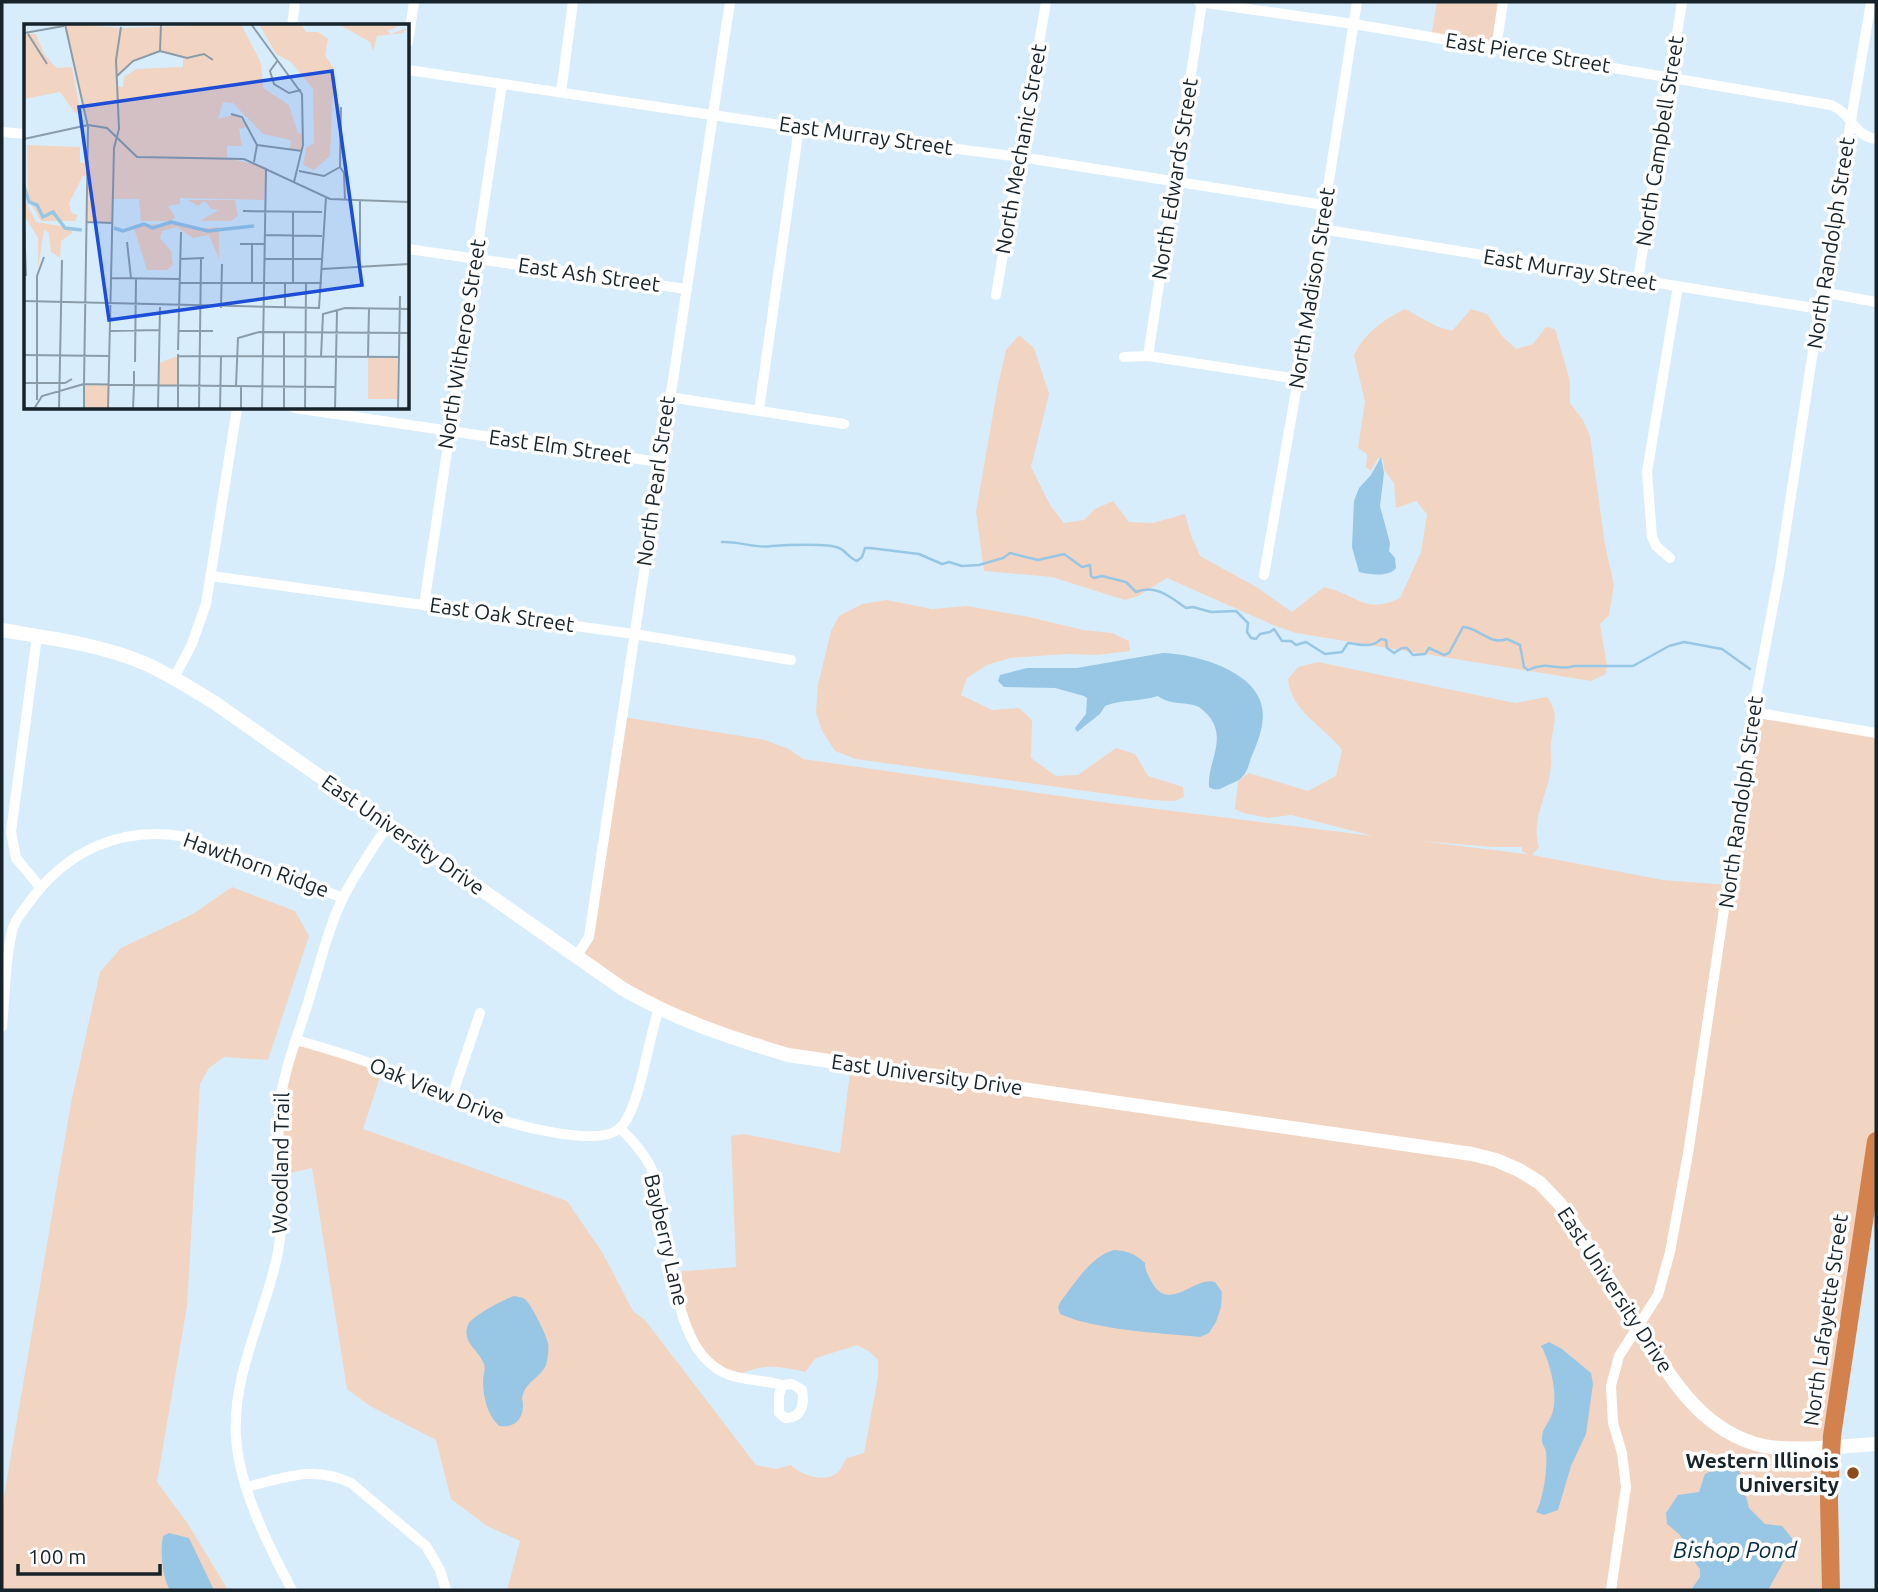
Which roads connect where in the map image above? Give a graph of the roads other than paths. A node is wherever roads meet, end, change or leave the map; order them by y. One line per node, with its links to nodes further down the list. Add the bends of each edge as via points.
1 (295, 2): 11 (street)
2 (414, 2): 13 (street)
3 (573, 2): 18 (street)
4 (730, 2): 19 (street, North Pearl Street)
5 (1046, 2): 25 (street, North Mechanic Street)
6 (1201, 2): 12 (street, East Pierce Street); 26 (street, North Edwards Street)
7 (1357, 2): 12 (street, North Madison Street)
8 (1503, 2): 14 (street)
9 (1682, 2): 16 (street, North Campbell Street)
10 (1871, 2): 20 (street, North Randolph Street)
11 (292, 24)
12 (1354, 24): 14 (street, East Pierce Street); 27 (street, North Madison Street)
13 (410, 29)
14 (1496, 48): 16 (street, East Pierce Street)
15 (410, 70): 17 (street, East Murray Street)
16 (1670, 77): 20 (street, East Pierce Street, via 1830,104); 31 (street, North Campbell Street)
17 (502, 84): 18 (street, East Murray Street); 30 (street, North Witheroe Street)
18 (561, 92): 19 (street, East Murray Street)
19 (712, 115): 21 (street, East Murray Street); 33 (street, North Pearl Street)
20 (1852, 120): 24 (street, East Pierce Street, via 1860,132); 34 (street, North Randolph Street)
21 (799, 127): 25 (street, East Murray Street); 44 (street)
22 (2, 132): 23 (street)
23 (24, 134)
24 (1876, 139)
25 (1020, 157): 26 (street, East Murray Street); 35 (street, North Mechanic Street)
26 (1174, 182): 27 (street, East Murray Street); 38 (street, North Edwards Street)
27 (1324, 205): 28 (street, North Madison Street)
28 (1321, 229): 31 (street, East Murray Street); 40 (street, North Madison Street)
29 (410, 249): 30 (street, East Ash Street)
30 (475, 259): 33 (street, East Ash Street); 46 (street, North Witheroe Street)
31 (1638, 280): 32 (street, East Murray Street)
32 (1678, 286): 37 (street, East Murray Street); 48 (street, via 1647,472 1652,537)
33 (686, 289): 41 (street, North Pearl Street)
34 (1822, 292): 36 (street); 37 (street, North Randolph Street)
35 (996, 295)
36 (1876, 302)
37 (1820, 309): 57 (street, North Randolph Street)
38 (1148, 355): 39 (street); 40 (street)
39 (1124, 357)
40 (1298, 379): 49 (street, North Madison Street)
41 (669, 397): 44 (street); 47 (street, North Pearl Street)
42 (237, 410): 50 (street)
43 (309, 410): 46 (street, East Elm Street)
44 (759, 410): 45 (street)
45 (844, 424)
46 (449, 430): 47 (street, East Elm Street); 51 (street, North Witheroe Street)
47 (659, 461): 53 (street, North Pearl Street)
48 (1670, 558)
49 (1264, 575)
50 (211, 576): 51 (street, East Oak Street); 56 (street, via 198,631)
51 (424, 605): 53 (street, East Oak Street)
52 (2, 630): 54 (main road, East University Drive)
53 (634, 634): 55 (street, East Oak Street); 62 (street, North Pearl Street, via 589,937)
54 (37, 636): 56 (main road, East University Drive, via 116,653); 60 (street, via 11,832 16,858)
55 (791, 660)
56 (174, 678): 59 (main road, East University Drive)
57 (1754, 712): 58 (street); 70 (street, North Randolph Street, via 1670,1252 1658,1296)
58 (1876, 733)
59 (388, 825): 61 (street, Woodland Trail); 62 (main road, East University Drive)
60 (40, 887): 61 (street, Hawthorn Ridge, via 91,848 126,837 163,834 200,841); 65 (street, Hawthorn Ridge, via 12,931)
61 (343, 898): 66 (street, Woodland Trail)
62 (576, 957): 63 (main road, East University Drive)
63 (659, 1009): 68 (street, via 631,1113); 70 (main road, East University Drive, via 714,1033 788,1055 1496,1160 1549,1191)
64 (480, 1013): 67 (street)
65 (2, 1027)
66 (296, 1040): 67 (street, Oak View Drive, via 383,1068); 74 (street, Woodland Trail, via 279,1113 280,1240 237,1392 236,1439)
67 (451, 1099): 68 (street, Oak View Drive, via 500,1119 586,1137)
68 (620, 1128): 71 (street, Bayberry Lane, via 653,1171 683,1317 699,1351 725,1373)
69 (1876, 1141): 73 (highway, North Lafayette Street)
70 (1638, 1326): 73 (main road, East University Drive, via 1682,1393 1718,1425 1765,1446); 77 (street, North Randolph Street, via 1619,1356 1611,1387 1626,1487)
71 (782, 1385)
72 (1876, 1444): 73 (main road, East University Drive)
73 (1831, 1447): 78 (highway, North Lafayette Street)
74 (246, 1487): 75 (street, Woodland Trail); 76 (street, via 313,1472 351,1482 426,1546)
75 (292, 1590)
76 (446, 1590)
77 (1611, 1590)
78 (1830, 1590)

